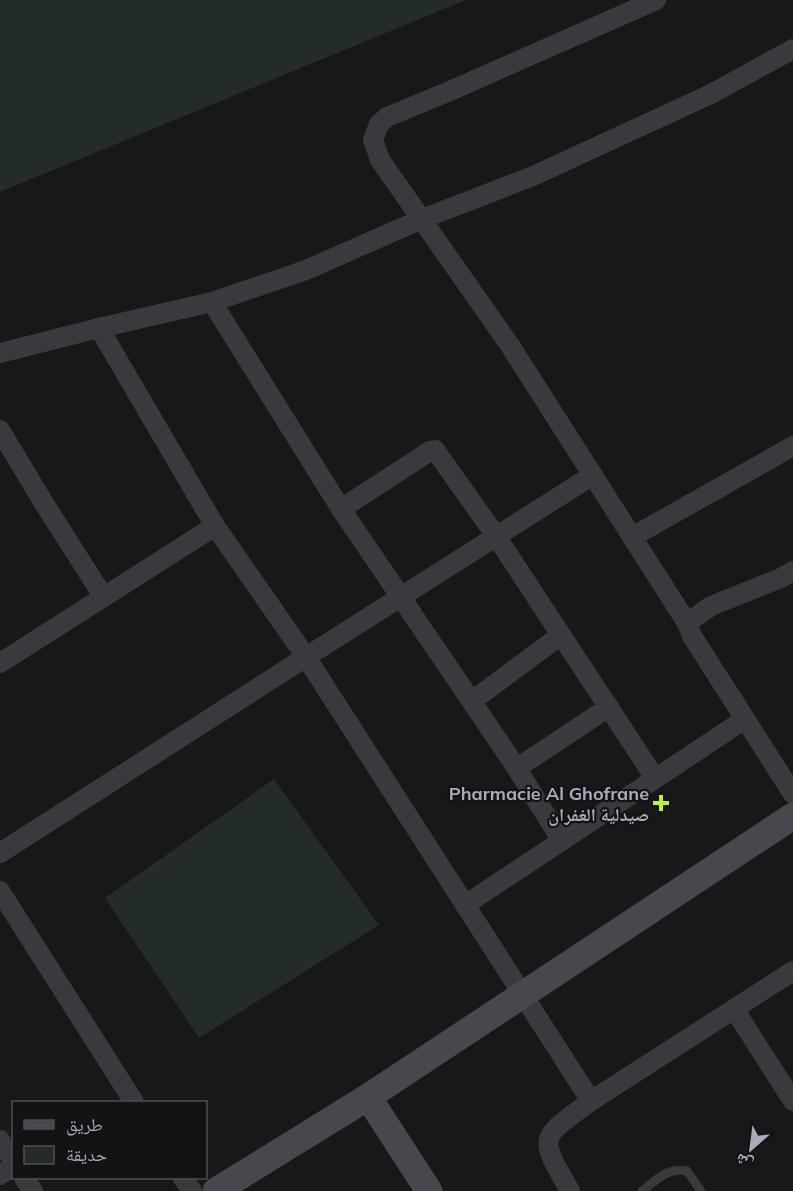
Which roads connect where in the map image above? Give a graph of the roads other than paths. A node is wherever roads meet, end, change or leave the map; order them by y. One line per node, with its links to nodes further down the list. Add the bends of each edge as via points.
1 (656, 0): 3 (street, via 387,117 375,131 374,148)
2 (793, 49): 3 (street, via 628,133 533,176)
3 (422, 219): 4 (street, via 306,270); 9 (street)
4 (212, 302): 5 (street); 10 (street)
5 (99, 327): 6 (street); 11 (street)
6 (0, 353)
7 (0, 430): 15 (street)
8 (793, 446): 13 (street)
9 (593, 475): 12 (street); 13 (street)
10 (341, 509): 12 (street, via 435,450); 16 (street)
11 (215, 526): 15 (street); 19 (street)
12 (496, 536): 16 (street); 18 (street)
13 (632, 537): 17 (street)
14 (793, 571): 17 (street, via 711,606)
15 (103, 596): 20 (street)
16 (401, 596): 19 (street); 21 (street)
17 (687, 623): 23 (street)
18 (561, 635): 21 (street); 22 (street)
19 (306, 657): 29 (street); 31 (street)
20 (1, 660)
21 (472, 701): 24 (street)
22 (609, 707): 24 (street); 25 (street)
23 (745, 718): 25 (street); 26 (street)
24 (517, 768): 28 (street)
25 (656, 778): 28 (street)
26 (793, 794)
27 (793, 816): 33 (street)
28 (562, 841): 31 (street)
29 (0, 853)
30 (0, 891): 36 (street)
31 (465, 905): 33 (street)
32 (793, 971): 34 (street)
33 (523, 995): 35 (street); 37 (street)
34 (734, 1009): 37 (street); 38 (street)
35 (368, 1097): 41 (street); 42 (street)
36 (133, 1101)
37 (591, 1101): 43 (street, via 558,1125 548,1142 552,1160)
38 (793, 1101)
39 (0, 1140): 40 (street)
40 (12, 1159)
41 (216, 1191)
42 (429, 1191)
43 (570, 1191)
44 (642, 1191): 45 (lane, via 677,1169 687,1171)
45 (701, 1191)

